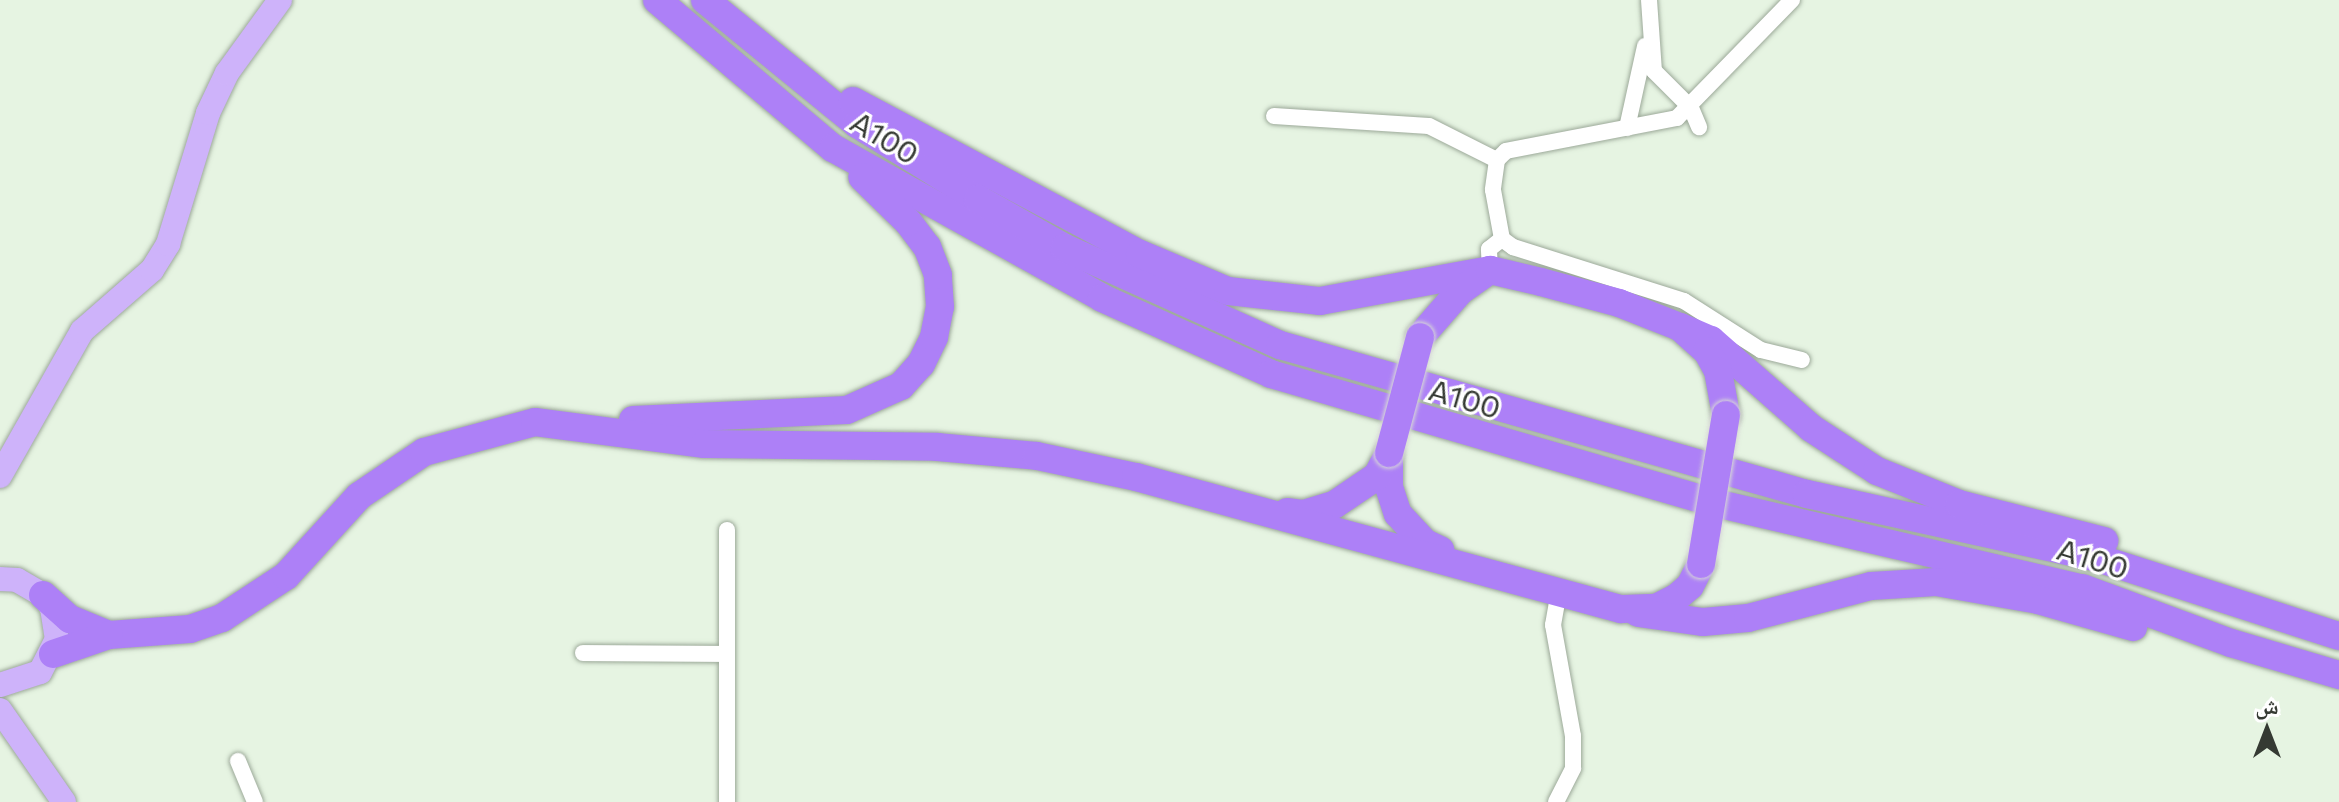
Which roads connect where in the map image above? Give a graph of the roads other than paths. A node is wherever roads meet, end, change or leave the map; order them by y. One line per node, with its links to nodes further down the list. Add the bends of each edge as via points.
1 (280, 0): 19 (main road, via 227,73 208,113 168,244 152,270 82,331)
2 (657, 0): 11 (highway, A100 / A100)
3 (706, 0): 14 (highway, via 842,94 923,140 1140,254 1228,291 1320,301); 27 (highway, A100 / A100, via 857,124 978,199 1065,248 1280,345 1807,494 2094,557)
4 (1649, 0): 6 (street)
5 (1792, 0): 7 (street, via 1730,60)
6 (1649, 25): 7 (street, via 1654,71); 10 (street)
7 (1691, 108): 9 (street); 10 (street, via 1677,118)
8 (1274, 116): 12 (street, via 1429,126)
9 (1699, 127)
10 (1627, 128): 12 (street, via 1522,146)
11 (833, 148): 17 (highway, via 908,222 927,247 938,275 940,307 934,337 921,364 901,386 870,403 799,414); 33 (highway, A100 / A100, via 1102,298 1271,374 1711,502 2082,588 2231,643)
12 (1497, 160): 13 (street, via 1493,190)
13 (1502, 239): 14 (street, via 1489,249); 16 (street, via 1513,247 1684,301 1761,350)
14 (1490, 270): 15 (highway, via 1619,303); 18 (highway, bridge, via 1460,291 1420,337)
15 (1680, 327): 26 (highway, bridge, via 1707,351 1718,371 1726,415 1701,564 1690,586 1676,598 1656,608); 27 (highway, via 1711,340 1811,428 1877,471 1959,504 2105,541)
16 (1802, 360)
17 (535, 422): 20 (highway, via 705,444 937,447 1037,456); 28 (highway, via 424,452 359,496 286,576 222,618 190,629)
18 (1389, 453): 20 (highway, via 1377,476 1356,492 1304,514); 22 (highway, via 1389,487 1410,530 1425,543)
19 (0, 476)
20 (1212, 500): 22 (highway)
21 (727, 530): 31 (street)
22 (1485, 569): 24 (highway)
23 (0, 578): 25 (main road, via 17,580)
24 (1559, 591): 26 (highway); 41 (street, via 1553,625 1573,736 1573,768)
25 (43, 595): 28 (highway, via 70,619); 32 (main road, via 57,623)
26 (1621, 609): 33 (highway, via 1703,622 1748,618 1871,586 1936,582 2101,615 2258,665)
27 (2253, 611): 29 (highway, A100 / A100)
28 (109, 635): 32 (highway)
29 (2339, 636)
30 (583, 653): 31 (street)
31 (727, 654): 40 (street)
32 (46, 663): 34 (main road); 36 (main road, via 23,692)
33 (2339, 675)
34 (0, 685)
35 (0, 710): 36 (main road)
36 (16, 728): 38 (main road)
37 (238, 761): 39 (street)
38 (64, 802)
39 (255, 802)
40 (727, 802)
41 (1556, 802)

